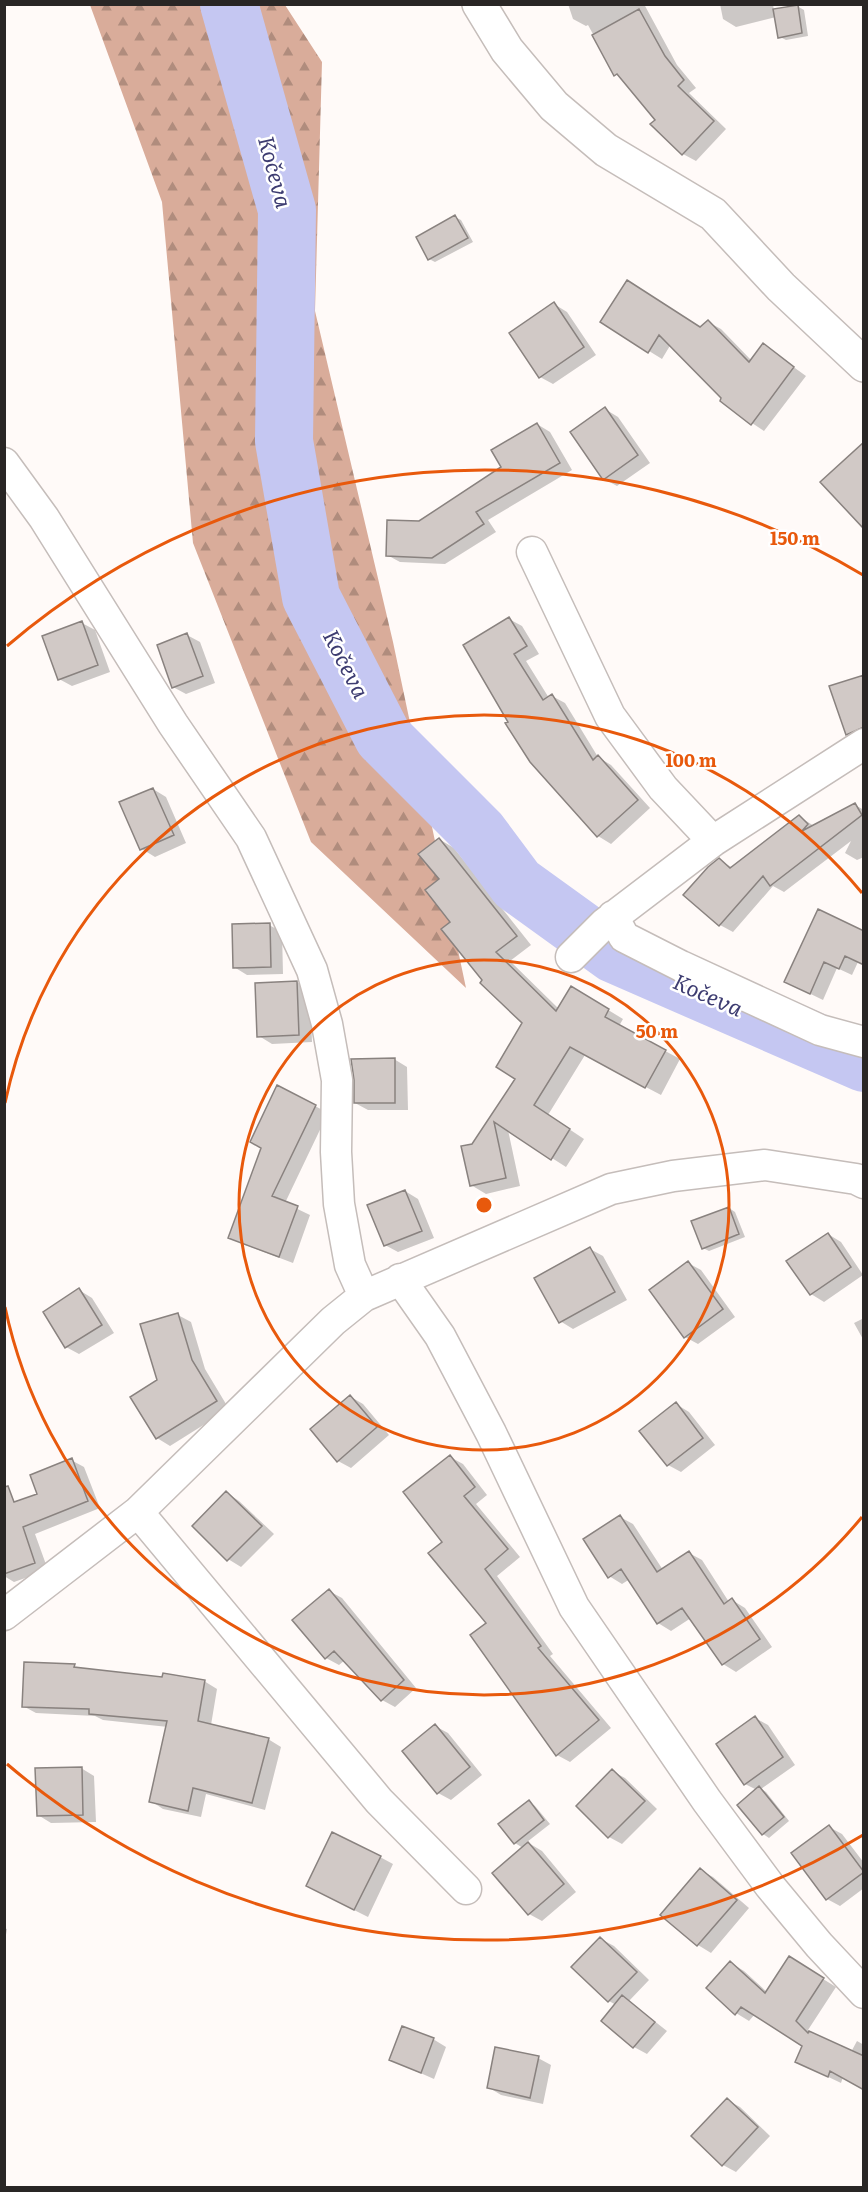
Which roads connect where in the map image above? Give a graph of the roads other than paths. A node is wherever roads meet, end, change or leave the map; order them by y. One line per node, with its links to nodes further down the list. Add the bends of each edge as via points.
1 (478, 4): 2 (main road, via 507,50 554,106 606,150 713,214 781,287)
2 (864, 366)
3 (4, 463): 12 (street, via 251,838 312,970 337,1080 339,1204 350,1264)
4 (532, 552): 6 (street, via 610,716 663,788)
5 (864, 744): 6 (street)
6 (712, 841): 7 (street)
7 (608, 920): 8 (street); 9 (street, via 624,937 681,966 820,1030)
8 (573, 955)
9 (864, 1042)
10 (864, 1183): 11 (street, via 765,1165 673,1176 611,1189)
11 (400, 1279): 12 (street); 16 (street, via 440,1336 574,1607 770,1886)
12 (364, 1296): 13 (street, via 333,1321)
13 (138, 1512): 14 (street); 15 (street, via 379,1801)
14 (4, 1614)
15 (466, 1889)
16 (864, 1993)

